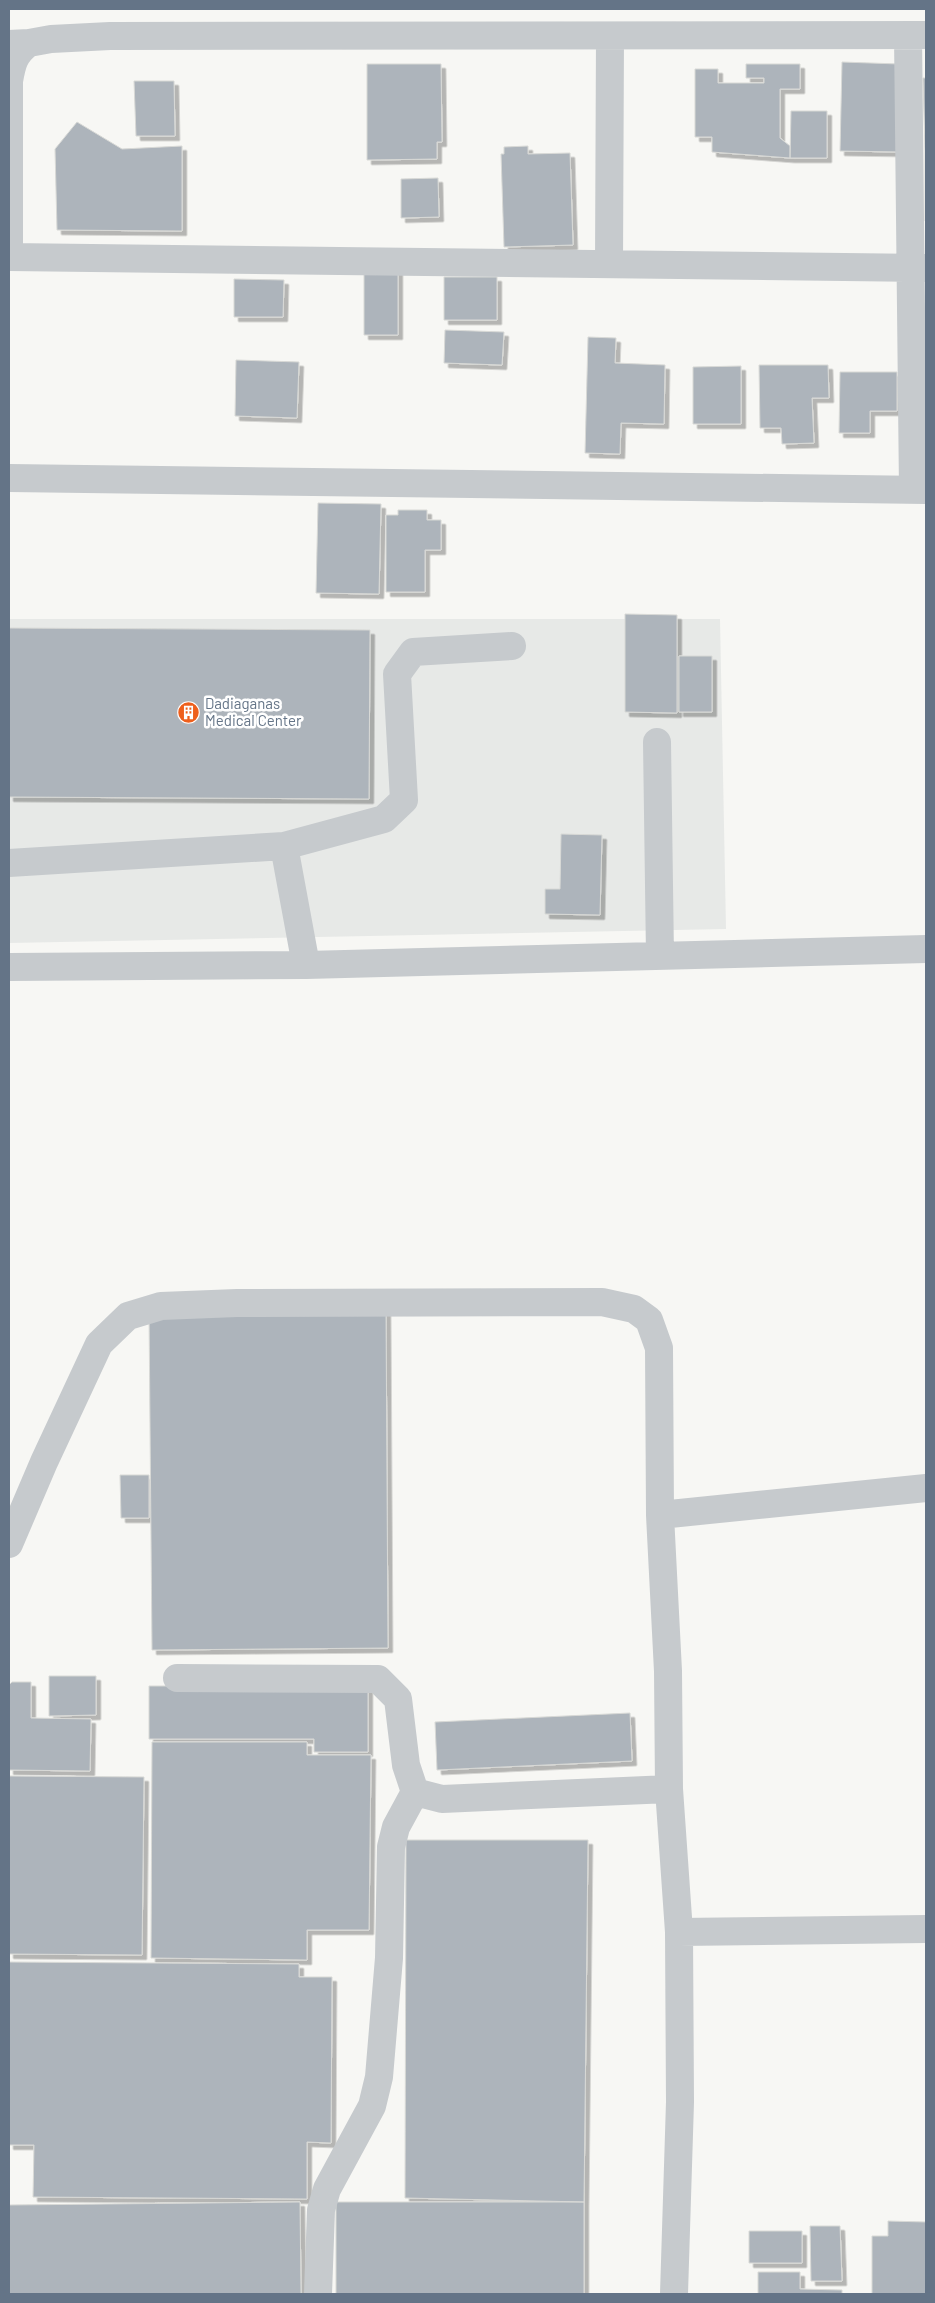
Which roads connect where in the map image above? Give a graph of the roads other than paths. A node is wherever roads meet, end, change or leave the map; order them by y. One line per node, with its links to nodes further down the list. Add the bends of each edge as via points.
1 (917, 35): 2 (street); 6 (street)
2 (610, 36): 3 (street, via 110,36); 5 (street)
3 (19, 44): 4 (street, via 9,81)
4 (9, 257): 5 (street)
5 (609, 264): 6 (street)
6 (919, 268): 8 (street)
7 (9, 478): 8 (street)
8 (920, 490)
9 (512, 646): 11 (street, via 413,652 397,674 404,800 384,819)
10 (657, 742): 14 (street)
11 (284, 846): 12 (street); 15 (street)
12 (9, 863)
13 (926, 949): 14 (street)
14 (660, 956): 15 (street)
15 (306, 965): 16 (street)
16 (9, 967)
17 (926, 1488): 18 (street)
18 (660, 1515): 19 (street, via 658,1348 648,1320 634,1309 592,1302 180,1305 161,1306 128,1316 99,1344); 21 (street, via 668,1671)
19 (9, 1544)
20 (178, 1678): 22 (street, via 378,1679 398,1699 406,1765)
21 (669, 1789): 22 (street, via 442,1799); 24 (street)
22 (415, 1792): 25 (street, via 396,1827 391,1847 389,1958 379,2077 372,2106 327,2189 320,2210)
23 (926, 1929): 24 (street)
24 (679, 1932): 26 (street, via 680,2102)
25 (318, 2294)
26 (674, 2294)

